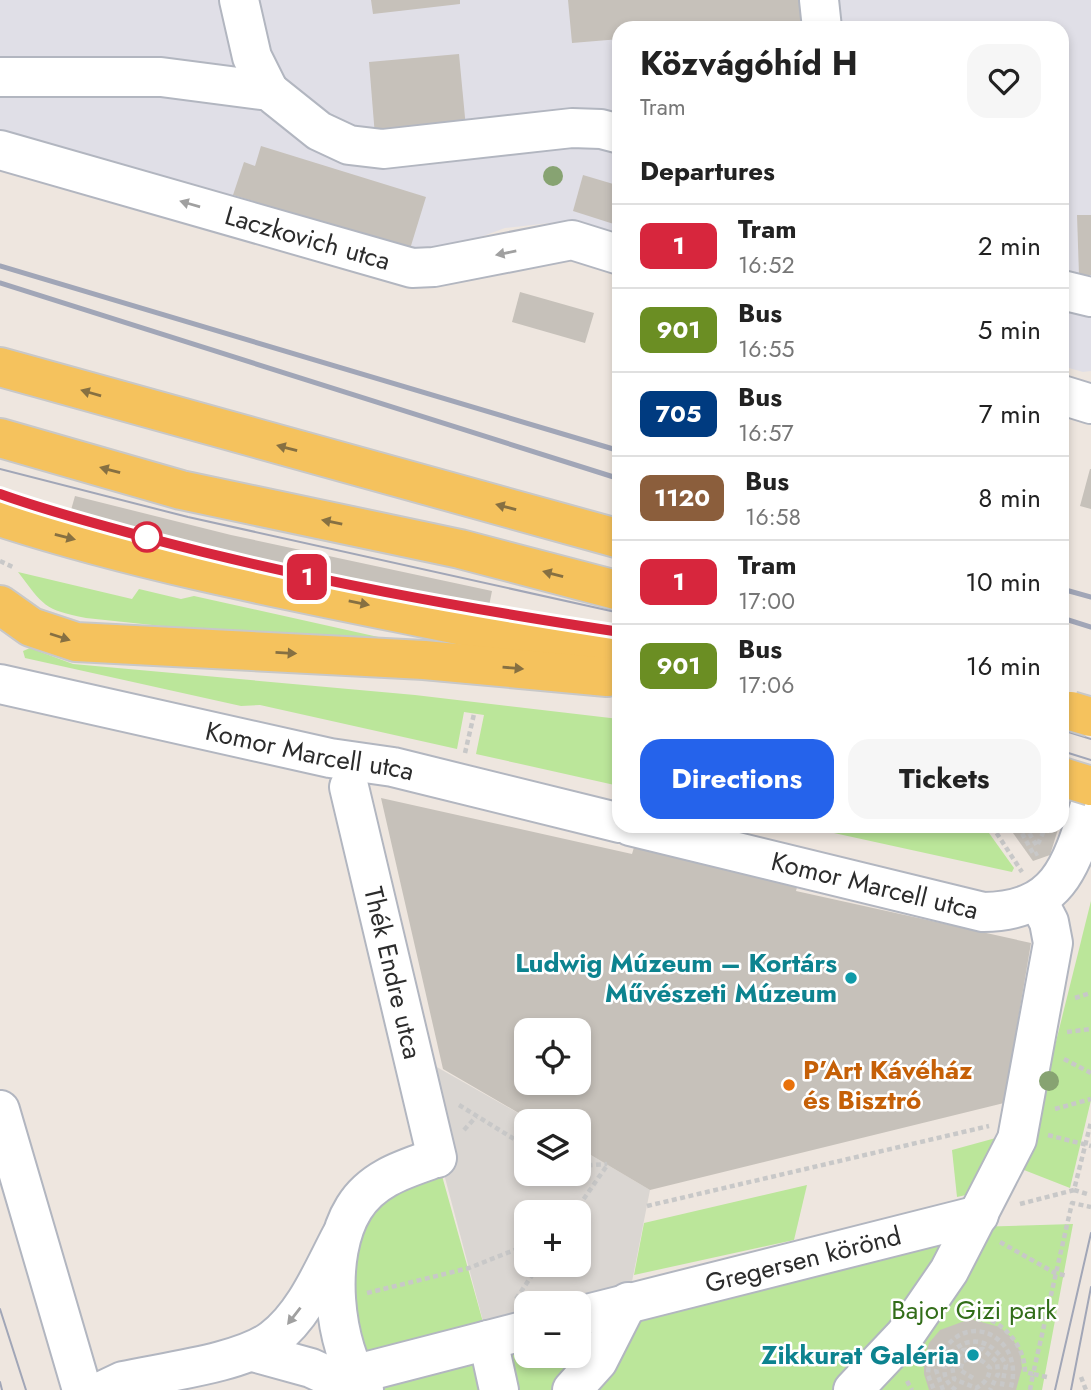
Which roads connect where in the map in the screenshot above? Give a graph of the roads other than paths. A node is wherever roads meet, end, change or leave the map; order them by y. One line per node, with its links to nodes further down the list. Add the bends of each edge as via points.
1 (239, 0): 5 (street, via 252,57)
2 (819, 0): 3 (street)
3 (821, 21)
4 (0, 77): 5 (street, via 161,77)
5 (269, 91): 6 (street, via 319,131 349,145 383,149 572,128)
6 (612, 132)
7 (0, 150): 8 (street, Laczkovich utca, one-way to 7, via 572,240 412,268)
8 (612, 252)
9 (1069, 292): 10 (street)
10 (1091, 297)
11 (0, 367): 16 (main road, one-way to 11)
12 (1069, 397): 13 (street)
13 (1091, 404)
14 (0, 438): 17 (main road, one-way to 14, via 460,550 181,490)
15 (0, 517): 19 (main road, one-way to 19, via 235,578)
16 (612, 536)
17 (612, 589)
18 (0, 605): 20 (main road, one-way to 20, via 31,627 76,642 424,660)
19 (612, 658)
20 (612, 677)
21 (0, 684): 26 (street, Komor Marcell utca, via 330,758 393,767)
22 (1069, 779): 23 (main road, bridge)
23 (1091, 786)
24 (349, 787): 31 (street, Thék Endre utca, via 434,1159 393,1172 371,1189 354,1208)
25 (1091, 802): 28 (street, Komor Marcell utca, via 1072,858 1056,886)
26 (612, 821)
27 (653, 833): 28 (street, Komor Marcell utca, via 818,884 983,912 1011,912)
28 (1033, 891): 30 (street, via 1049,922 1053,943 1017,1139)
29 (0, 1110): 38 (street)
30 (976, 1221): 32 (street, Gregersen körönd); 42 (street, via 950,1271 905,1335)
31 (341, 1236): 36 (street, one-way to 36, via 295,1317); 37 (street, via 336,1300)
32 (628, 1302): 33 (street, Gregersen körönd); 41 (street, via 598,1361)
33 (591, 1313)
34 (514, 1333): 35 (street)
35 (488, 1340): 37 (street); 40 (street)
36 (253, 1352): 37 (street); 39 (street, via 123,1381)
37 (359, 1385)
38 (82, 1390)
39 (104, 1390)
40 (499, 1390)
41 (572, 1390)
42 (853, 1390)

